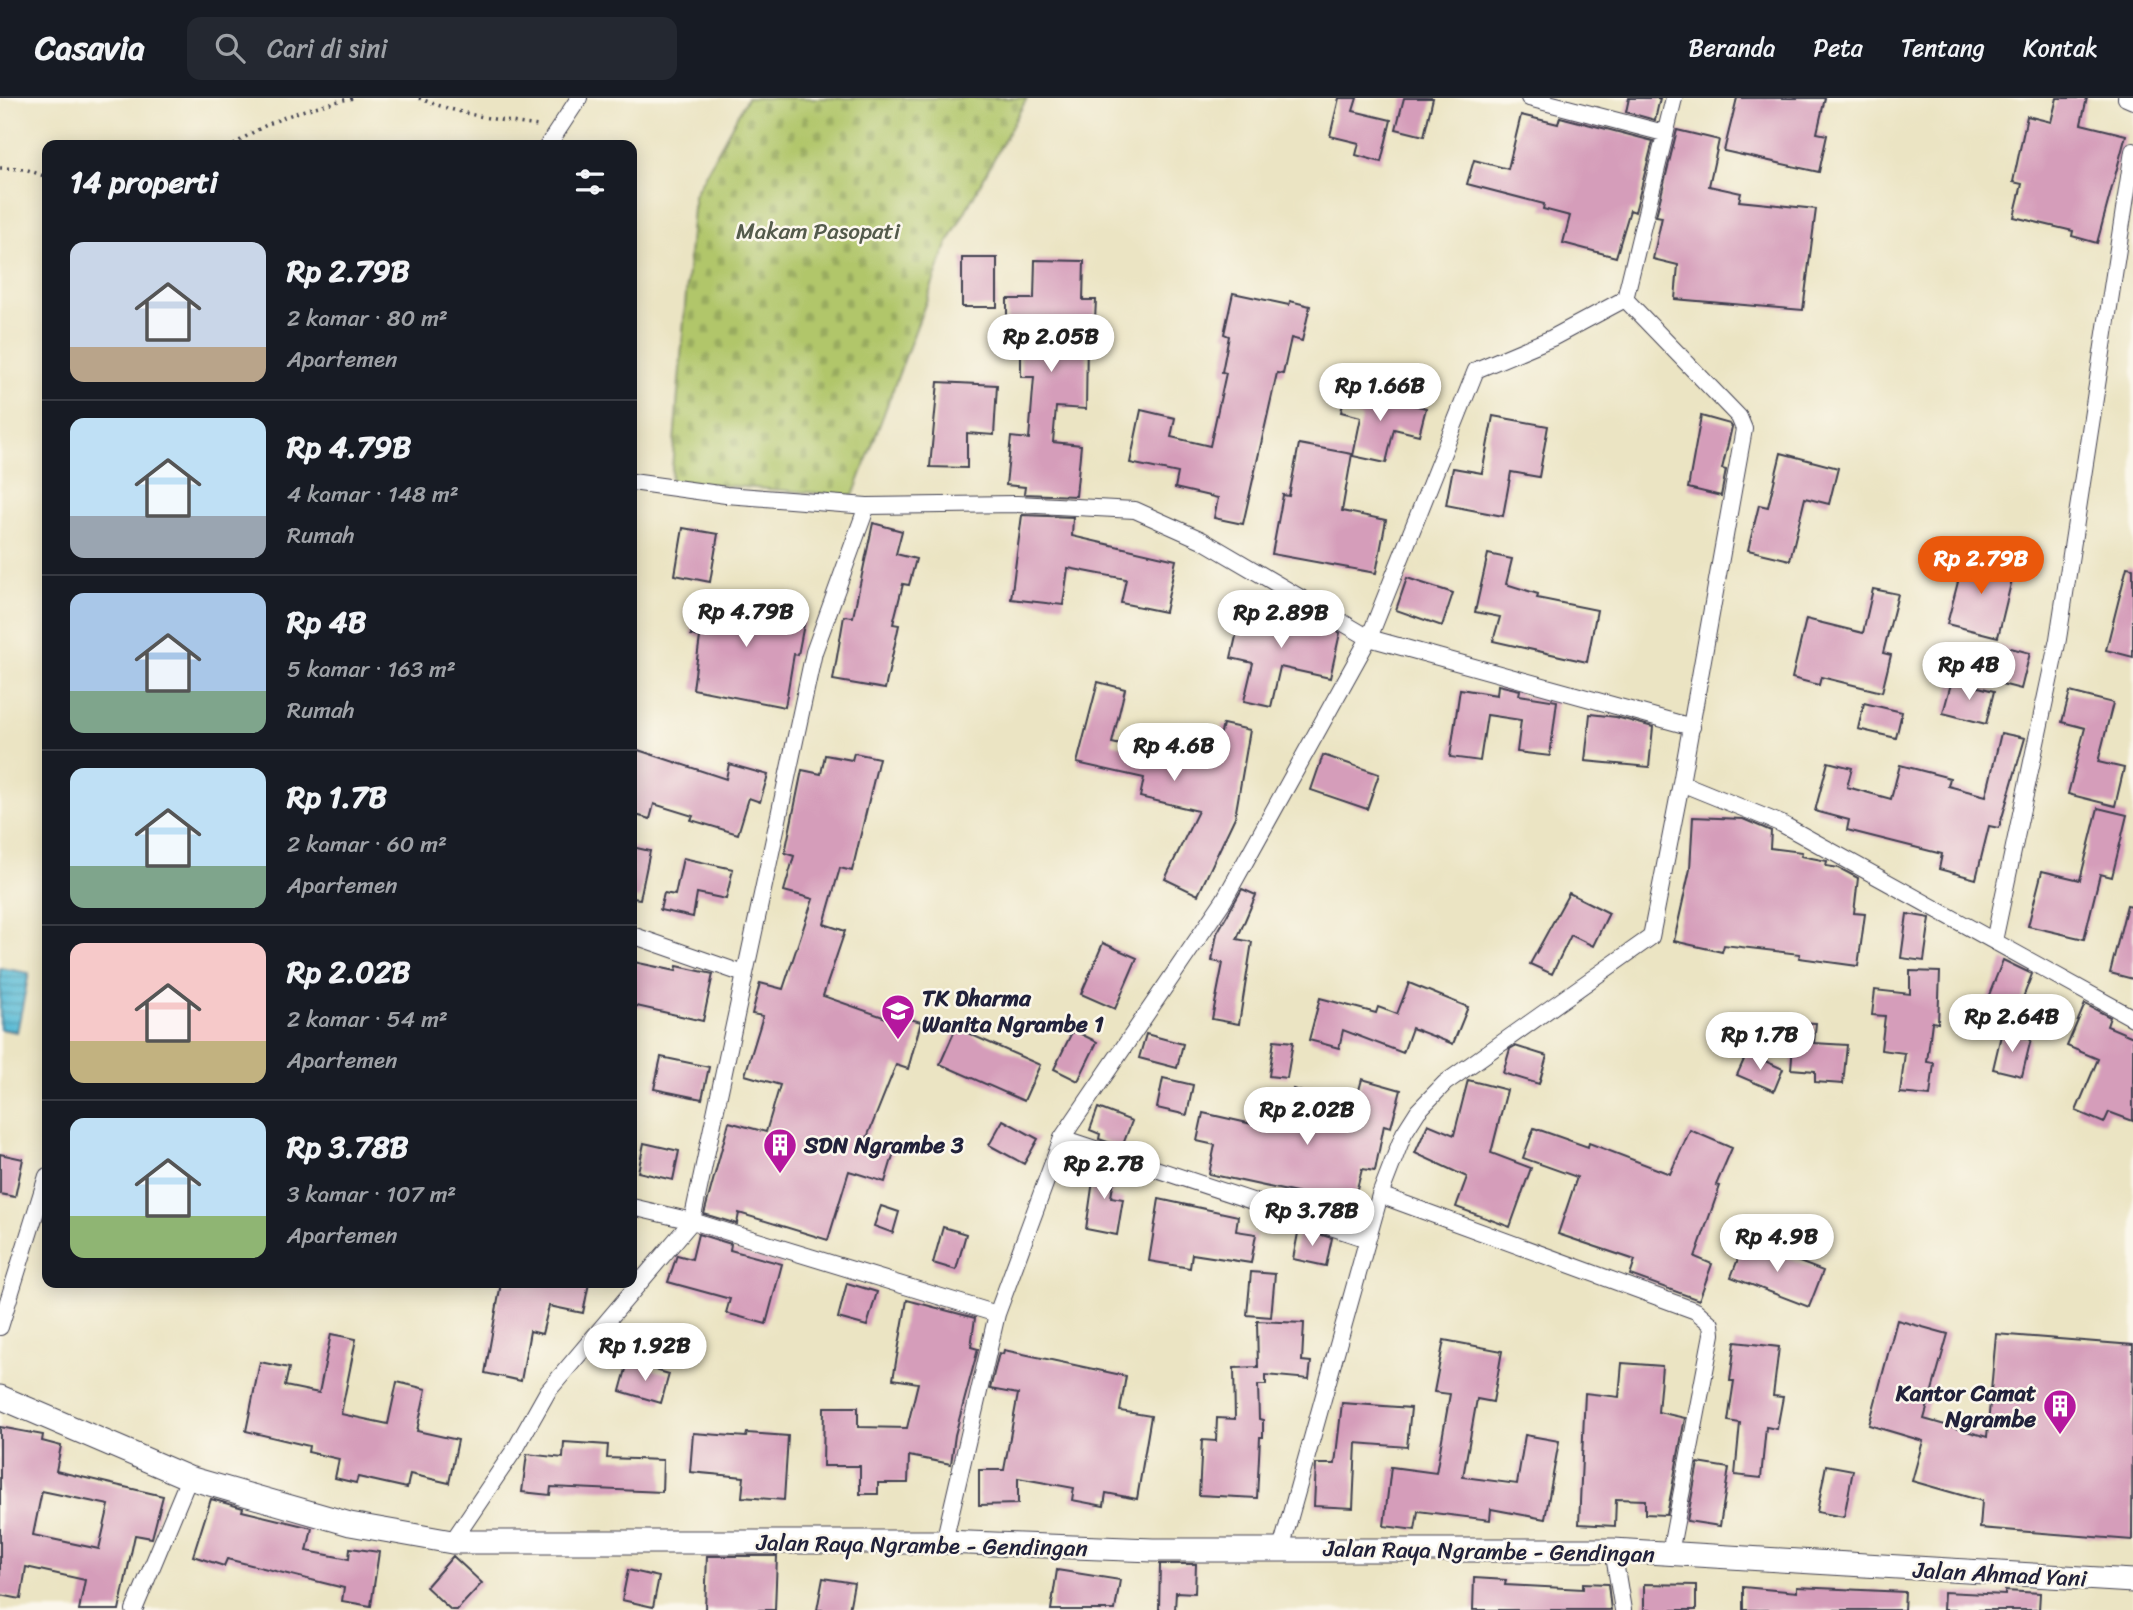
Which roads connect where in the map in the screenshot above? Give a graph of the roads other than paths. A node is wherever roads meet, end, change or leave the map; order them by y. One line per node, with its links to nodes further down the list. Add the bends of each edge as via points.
1 (579, 98): 7 (street)
2 (1529, 98): 6 (street)
3 (1674, 98): 6 (street)
4 (2126, 98): 5 (street)
5 (2133, 101)
6 (1664, 134): 9 (street)
7 (551, 140)
8 (2133, 151): 16 (street, via 2058,639)
9 (1625, 299): 12 (street, via 1552,338 1476,370); 13 (street, via 1739,417 1744,429)
10 (637, 483): 11 (street)
11 (867, 506): 12 (street, via 1017,504 1135,510 1202,540); 17 (street, via 814,652)
12 (1370, 638): 13 (street); 19 (street, via 1224,900)
13 (1692, 727): 14 (street)
14 (1681, 783): 16 (street, via 1782,824); 21 (street, via 1651,937 1445,1083 1404,1133)
15 (637, 937): 17 (street)
16 (1994, 941): 18 (street)
17 (744, 974): 23 (street)
18 (2133, 1018)
19 (1062, 1138): 24 (street); 27 (street)
20 (42, 1192): 28 (street)
21 (1380, 1195): 24 (street); 35 (street, via 1706,1318 1712,1334)
22 (637, 1209): 23 (street)
23 (692, 1221): 25 (street); 27 (street)
24 (1367, 1239): 33 (street)
25 (637, 1286)
26 (635, 1288): 31 (street, via 548,1391)
27 (997, 1314): 32 (street)
28 (0, 1327)
29 (0, 1397): 30 (main road, Jalan Raya Ngrambe - Gendingan)
30 (189, 1478): 31 (main road, Jalan Raya Ngrambe - Gendingan, via 350,1524); 38 (street)
31 (452, 1542): 32 (main road, Jalan Raya Ngrambe - Gendingan)
32 (944, 1542): 33 (main road, Jalan Raya Ngrambe - Gendingan, via 1153,1550)
33 (1281, 1549): 34 (main road, Jalan Raya Ngrambe - Gendingan)
34 (1613, 1550): 35 (main road, Jalan Raya Ngrambe - Gendingan); 39 (street)
35 (1670, 1553): 36 (main road, Jalan Raya Ngrambe - Gendingan)
36 (1868, 1567): 37 (main road, Jalan Ahmad Yani)
37 (2133, 1581)
38 (134, 1610)
39 (1623, 1610)

